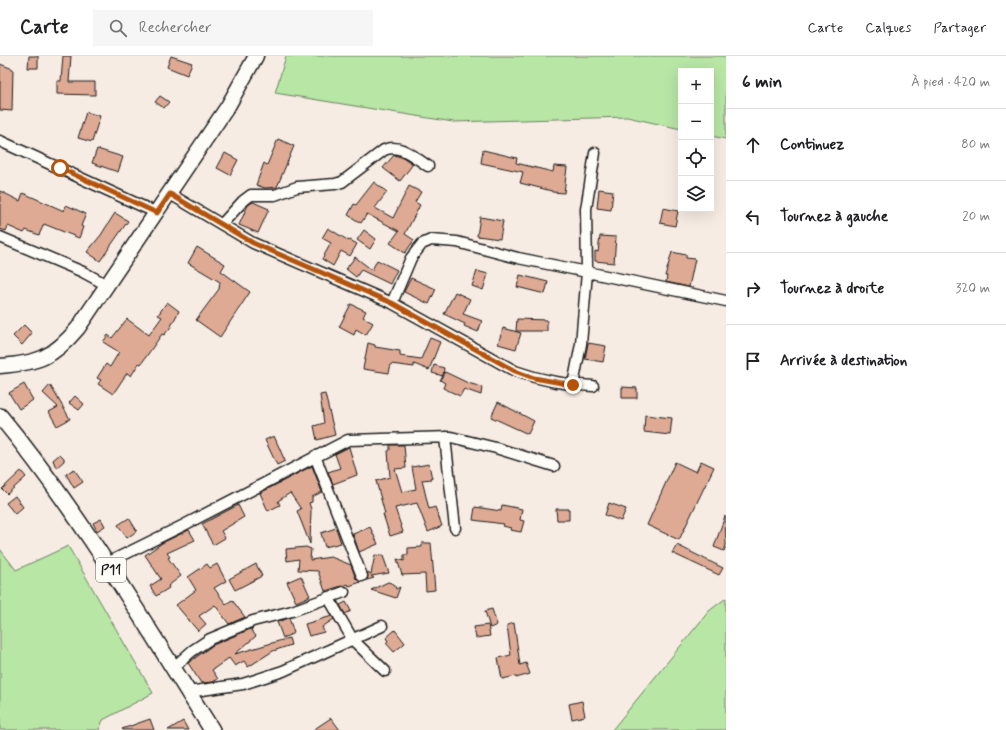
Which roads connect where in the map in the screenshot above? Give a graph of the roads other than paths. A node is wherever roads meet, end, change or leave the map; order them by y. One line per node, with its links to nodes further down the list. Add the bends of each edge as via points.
1 (256, 56): 5 (main road, via 228,106)
2 (0, 141): 6 (street)
3 (595, 153): 9 (street, via 586,209)
4 (428, 166): 7 (street, via 398,147 392,146 342,182 297,187 275,195 251,195 243,200)
5 (170, 194): 6 (main road); 7 (street)
6 (157, 213): 10 (main road)
7 (222, 224): 12 (street, via 253,243)
8 (0, 237): 10 (street, via 83,272)
9 (587, 272): 11 (street); 12 (street, via 457,242 431,240 422,244 411,258); 14 (street, via 581,344)
10 (107, 285): 13 (main road, via 78,328 62,346 46,357 23,364)
11 (726, 301)
12 (392, 303): 14 (street, via 515,371 534,378)
13 (0, 366)
14 (573, 385): 15 (street)
15 (593, 386)
16 (0, 416): 21 (main road, P11, via 35,460)
17 (445, 437): 18 (street, via 348,440); 19 (street, via 496,448); 20 (street)
18 (315, 456): 21 (street); 22 (street)
19 (554, 466)
20 (455, 528)
21 (106, 563): 27 (main road, P11)
22 (362, 576)
23 (344, 592): 24 (street)
24 (328, 597): 26 (street); 27 (street, via 292,611 253,621 210,639)
25 (382, 626): 26 (street)
26 (353, 640): 28 (street); 29 (street, via 283,671 243,684)
27 (173, 668): 29 (main road, P11)
28 (385, 671)
29 (188, 692): 30 (main road, P11)
30 (212, 730)

